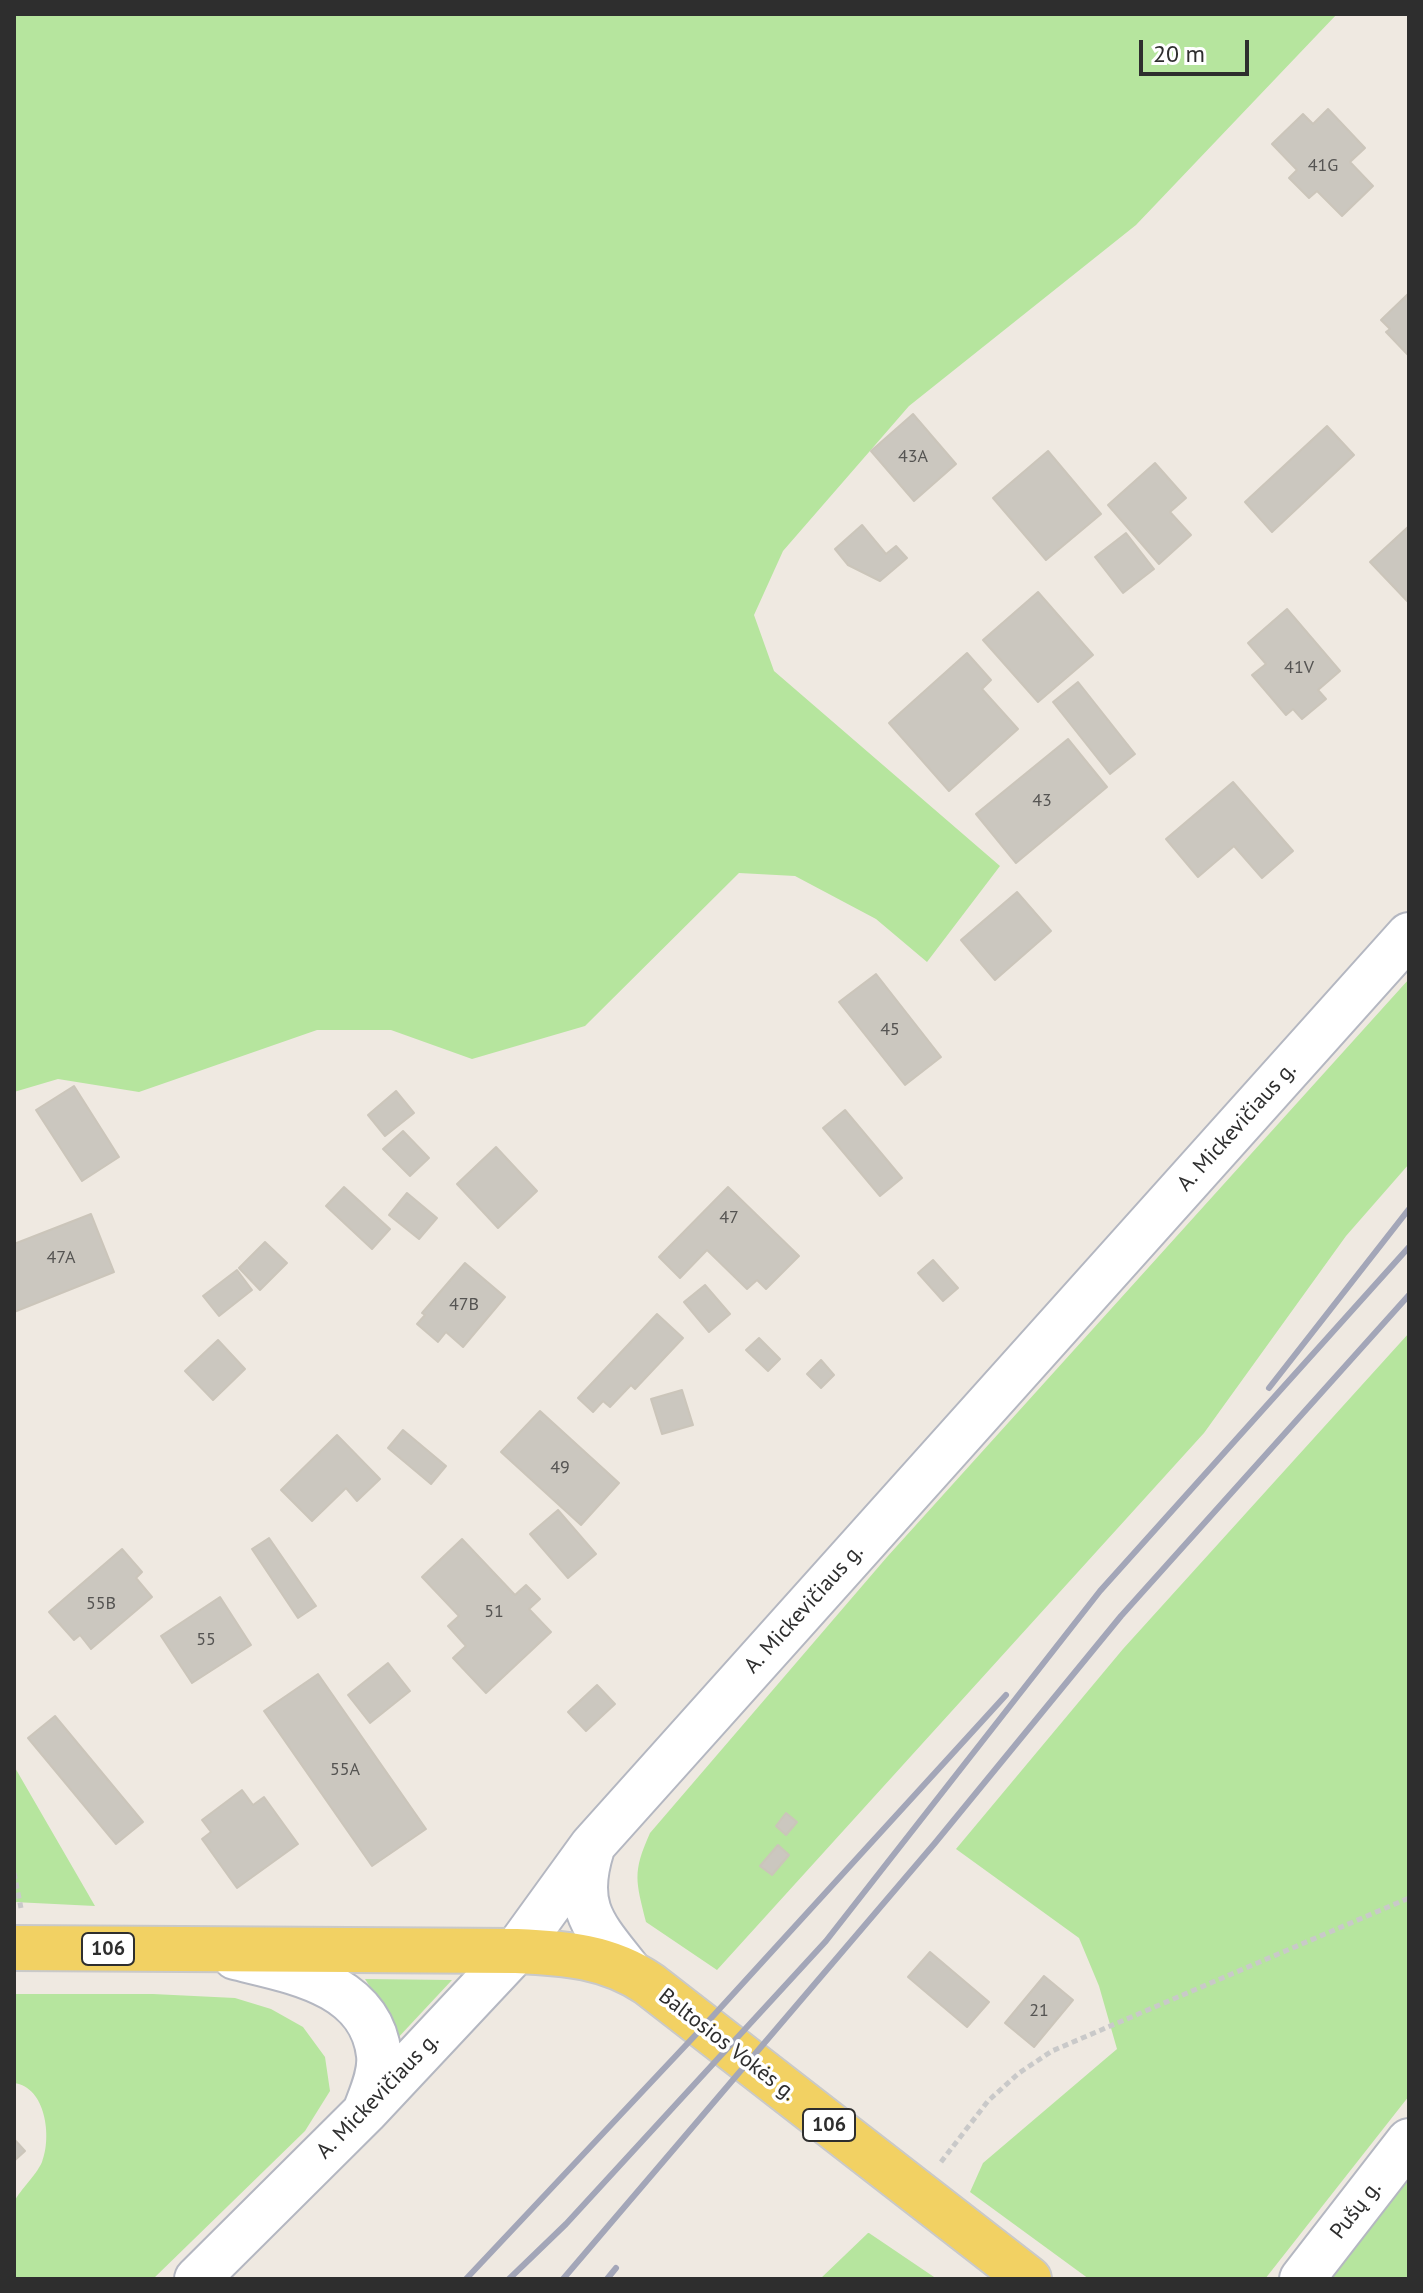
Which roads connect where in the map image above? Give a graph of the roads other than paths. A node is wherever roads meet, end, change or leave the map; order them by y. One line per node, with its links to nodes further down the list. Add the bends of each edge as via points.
1 (1409, 935): 2 (main road, A. Mickevičiaus g.)
2 (592, 1846): 5 (main road, A. Mickevičiaus g.); 6 (main road, via 584,1886 587,1907 594,1927)
3 (14, 1948): 4 (main road, 106)
4 (202, 1949): 5 (main road, 106); 7 (main road, via 322,1981 356,2005 368,2021 379,2056)
5 (516, 1951): 6 (main road, Baltosios Vokės g. / 106, via 566,1953); 7 (main road, A. Mickevičiaus g.)
6 (629, 1971): 10 (main road, Baltosios Vokės g. / 106)
7 (365, 2112): 9 (main road, A. Mickevičiaus g.)
8 (1409, 2141): 11 (main road, Pušų g.)
9 (197, 2279)
10 (1029, 2279)
11 (1302, 2279)

